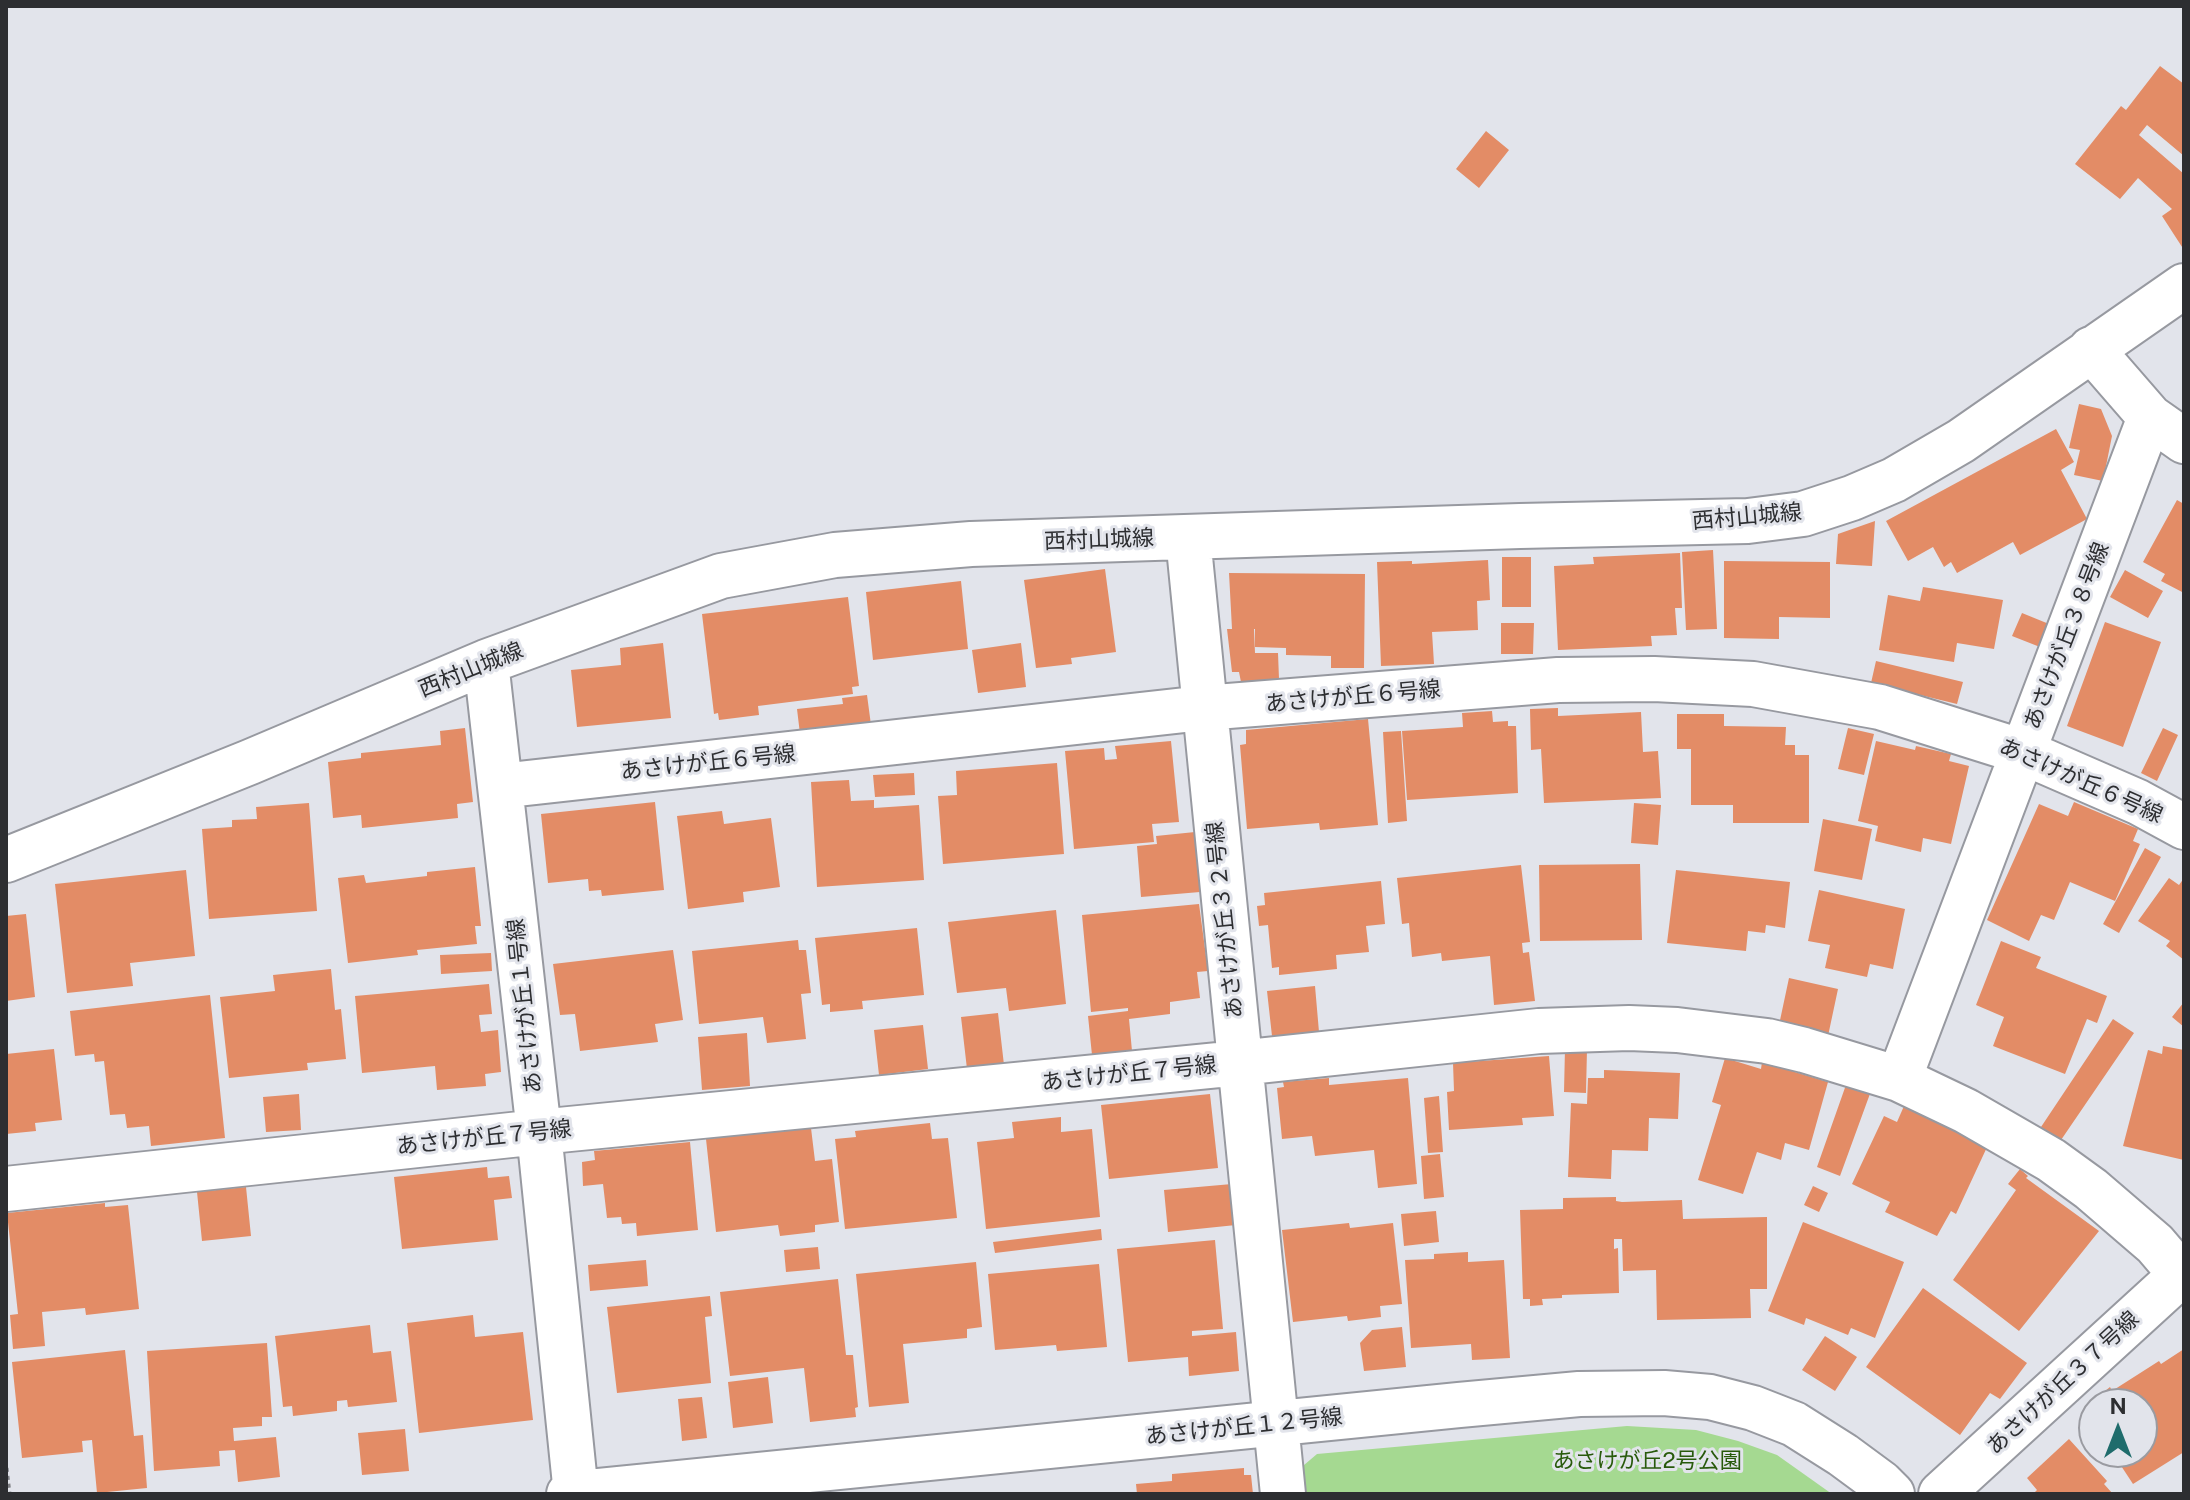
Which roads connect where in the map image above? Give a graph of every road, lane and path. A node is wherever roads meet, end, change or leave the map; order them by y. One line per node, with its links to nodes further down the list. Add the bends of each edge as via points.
1 (2184, 286): 2 (street, 西村山城線)
2 (2091, 349): 3 (street); 4 (street, 西村山城線, via 1961,441 1894,480 1803,514 1734,521)
3 (2167, 429): 7 (street, あさけが丘３８号線)
4 (1188, 537): 5 (street, 西村山城線, via 971,544 835,555 721,576); 6 (street, あさけが丘３２号線)
5 (486, 662): 8 (street, あさけが丘１号線); 10 (street, 西村山城線)
6 (1203, 708): 7 (street, あさけが丘６号線, via 1558,680 1753,684 1880,707); 8 (street, あさけが丘６号線); 11 (street, あさけが丘３２号線)
7 (2023, 752): 9 (street, あさけが丘６号線); 12 (street, あさけが丘３８号線)
8 (500, 786): 13 (street, あさけが丘１号線)
9 (2184, 827)
10 (6, 860)
11 (1239, 1063): 12 (street, あさけが丘７号線, via 1539,1031 1629,1028 1767,1041); 13 (street, あさけが丘７号線); 16 (street, あさけが丘３２号線)
12 (1899, 1079): 15 (street, あさけが丘７号線, via 2051,1160 2155,1244)
13 (539, 1132): 14 (street, あさけが丘７号線); 20 (street, あさけが丘１号線)
14 (6, 1189)
15 (2183, 1275): 23 (street, あさけが丘３７号線)
16 (1276, 1424): 20 (street, あさけが丘１２号線); 21 (street, あさけが丘３２号線); 22 (street, あさけが丘１２号線, via 1579,1394 1710,1397 1794,1424)
17 (6, 1468): 18 (path)
18 (9, 1494)
19 (569, 1494): 20 (street, あさけが丘１２号線)
20 (576, 1494)
21 (1283, 1494)
22 (1892, 1494)
23 (1941, 1494)

